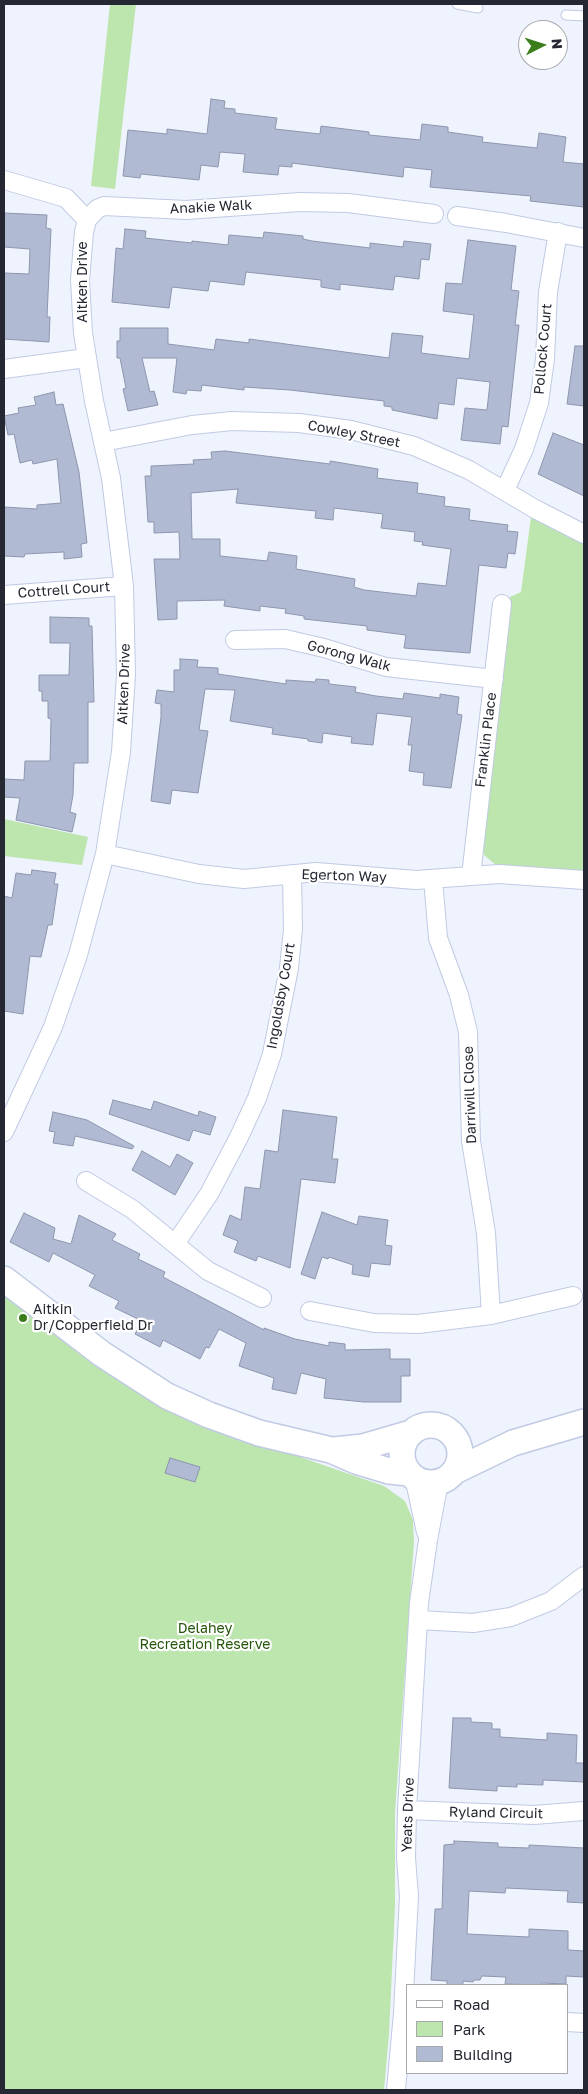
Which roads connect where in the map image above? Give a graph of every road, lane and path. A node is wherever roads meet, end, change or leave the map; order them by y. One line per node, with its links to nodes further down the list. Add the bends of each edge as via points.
1 (457, 4): 2 (lane)
2 (478, 8)
3 (566, 15): 4 (lane)
4 (584, 16)
5 (4, 180): 8 (street, via 66,198)
6 (434, 214): 8 (street, Anakie Walk, via 300,202 186,210 104,206)
7 (457, 216): 9 (street)
8 (88, 220): 11 (street, Aitken Drive, via 82,241 80,280)
9 (558, 232): 10 (street); 14 (street, Pollock Court, via 548,292 545,359 538,403 524,449)
10 (584, 238)
11 (86, 358): 12 (street); 13 (street, Aitken Drive)
12 (4, 369)
13 (103, 442): 14 (street, Cowley Street, via 232,421 299,423 351,430 414,446); 16 (street, Aitken Drive, via 117,518)
14 (505, 490): 15 (street, Cowley Street)
15 (584, 534)
16 (124, 586): 17 (street, Cottrell Court); 21 (street, Aitken Drive, via 126,676 121,752)
17 (4, 595)
18 (502, 604): 20 (street, Franklin Place)
19 (235, 640): 20 (street, Gorong Walk, via 285,639 386,667)
20 (494, 679): 23 (street, Franklin Place)
21 (105, 854): 22 (street, Egerton Way, via 244,880); 26 (street, Aitken Drive, via 91,913 65,996)
22 (292, 874): 24 (street, Egerton Way, via 316,872); 28 (street, Ingoldsby Court, via 289,968 272,1054 240,1137 209,1194)
23 (471, 876): 24 (street, Egerton Way); 25 (street, Egerton Way, via 525,874)
24 (433, 879): 33 (street, Darriwill Close, via 438,938 459,995 468,1032 470,1141 486,1233)
25 (584, 880)
26 (4, 1132)
27 (86, 1181): 28 (street, via 132,1209)
28 (174, 1244): 31 (street, via 208,1271)
29 (4, 1279): 38 (street, via 102,1354 167,1396 234,1424)
30 (573, 1296): 33 (street)
31 (262, 1298)
32 (310, 1311): 33 (street, via 374,1323 418,1324)
33 (491, 1315)
34 (584, 1422): 37 (street)
35 (411, 1433): 36 (street, via 434,1425); 38 (street, via 363,1447); 39 (street, via 402,1457)
36 (456, 1438): 37 (street, via 485,1444); 40 (street, via 460,1454)
37 (513, 1443): 40 (street)
38 (331, 1450): 39 (street, via 356,1461)
39 (412, 1475): 40 (street, via 431,1483); 41 (street, Yeats Drive)
40 (447, 1476): 41 (street, Yeats Drive)
41 (428, 1540): 43 (street, Yeats Drive)
42 (584, 1576): 43 (street, via 551,1600 511,1617 474,1623)
43 (418, 1620): 44 (street, Yeats Drive)
44 (407, 1810): 45 (street, Ryland Circuit, via 534,1816); 46 (street, Yeats Drive)
45 (584, 1810)
46 (405, 2013): 49 (street, Yeats Drive)
47 (568, 2022): 48 (street)
48 (584, 2023)
49 (396, 2090)

